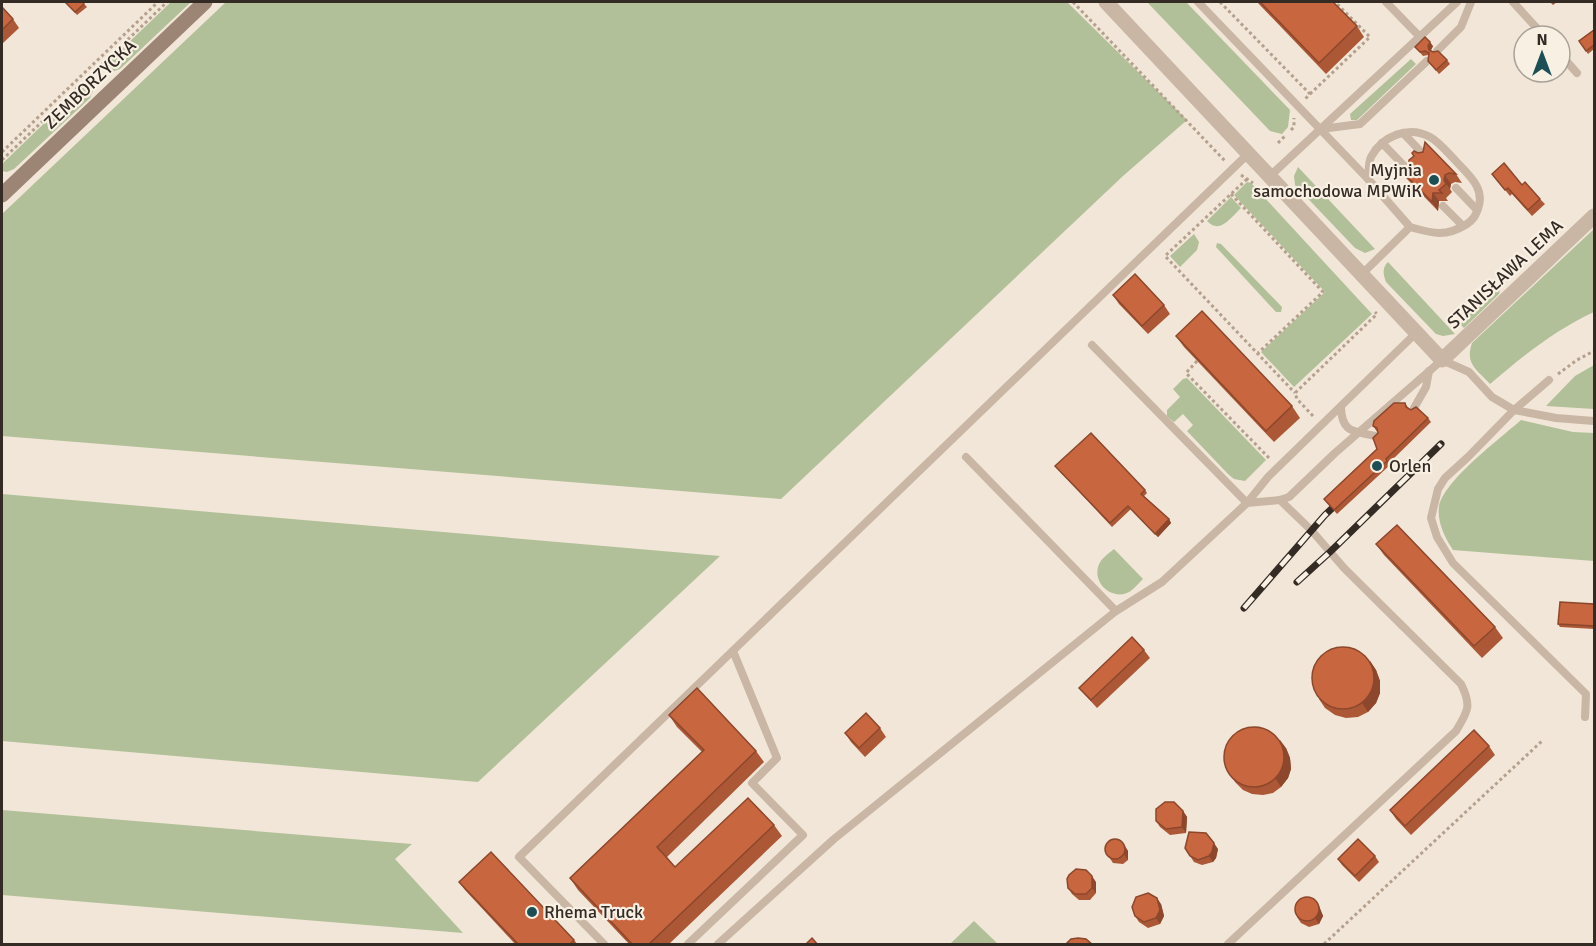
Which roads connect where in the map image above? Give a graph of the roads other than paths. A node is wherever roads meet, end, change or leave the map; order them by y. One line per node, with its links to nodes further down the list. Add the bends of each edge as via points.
1 (205, 2): 23 (street, ZEMBORZYCKA)
2 (1106, 2): 17 (street)
3 (1198, 2): 14 (lane)
4 (1386, 2): 9 (lane)
5 (1457, 2): 9 (lane)
6 (1471, 2): 10 (lane, via 1461,27)
7 (1513, 2): 8 (lane)
8 (1533, 24)
9 (1420, 37): 14 (lane)
10 (1437, 51)
11 (1427, 61): 14 (lane, via 1360,124)
12 (1572, 67): 13 (lane)
13 (1577, 73)
14 (1320, 129): 20 (lane); 21 (lane)
15 (1403, 133): 16 (lane); 18 (lane); 25 (lane, via 1433,138 1476,182 1480,195)
16 (1383, 143): 19 (lane); 21 (lane, via 1371,158)
17 (1249, 153): 20 (street); 45 (lane)
18 (1425, 156)
19 (1412, 173)
20 (1270, 176): 29 (street)
21 (1368, 179): 28 (lane)
22 (1456, 188): 25 (lane)
23 (2, 195)
24 (1443, 206): 27 (lane)
25 (1477, 210): 27 (lane, via 1474,219)
26 (1594, 216): 32 (street, STANISŁAWA LEMA)
27 (1463, 226): 28 (lane, via 1440,233)
28 (1410, 227): 29 (lane)
29 (1362, 274): 30 (street)
30 (1417, 332): 32 (street); 35 (lane)
31 (1092, 345): 43 (lane)
32 (1442, 360): 33 (lane); 37 (lane, via 1469,372 1492,397)
33 (1429, 371): 36 (lane, via 1426,387); 39 (lane)
34 (1549, 380): 37 (lane)
35 (1341, 408): 39 (lane, via 1341,422); 43 (lane, via 1268,477)
36 (1414, 408)
37 (1514, 410): 38 (lane); 46 (lane, via 1445,478 1431,518 1453,563 1586,694)
38 (1594, 421)
39 (1358, 432): 40 (lane); 42 (lane)
40 (1375, 436)
41 (966, 457): 44 (lane)
42 (1280, 500): 43 (lane); 50 (lane, via 1461,684 1468,707 1456,731)
43 (1247, 503): 44 (lane, via 1162,582)
44 (1116, 611): 49 (lane, via 834,839)
45 (733, 651): 47 (lane, via 519,857); 48 (lane, via 777,758 752,783 803,835)
46 (1585, 717)
47 (604, 945)
48 (688, 945)
49 (718, 945)
50 (1228, 945)

